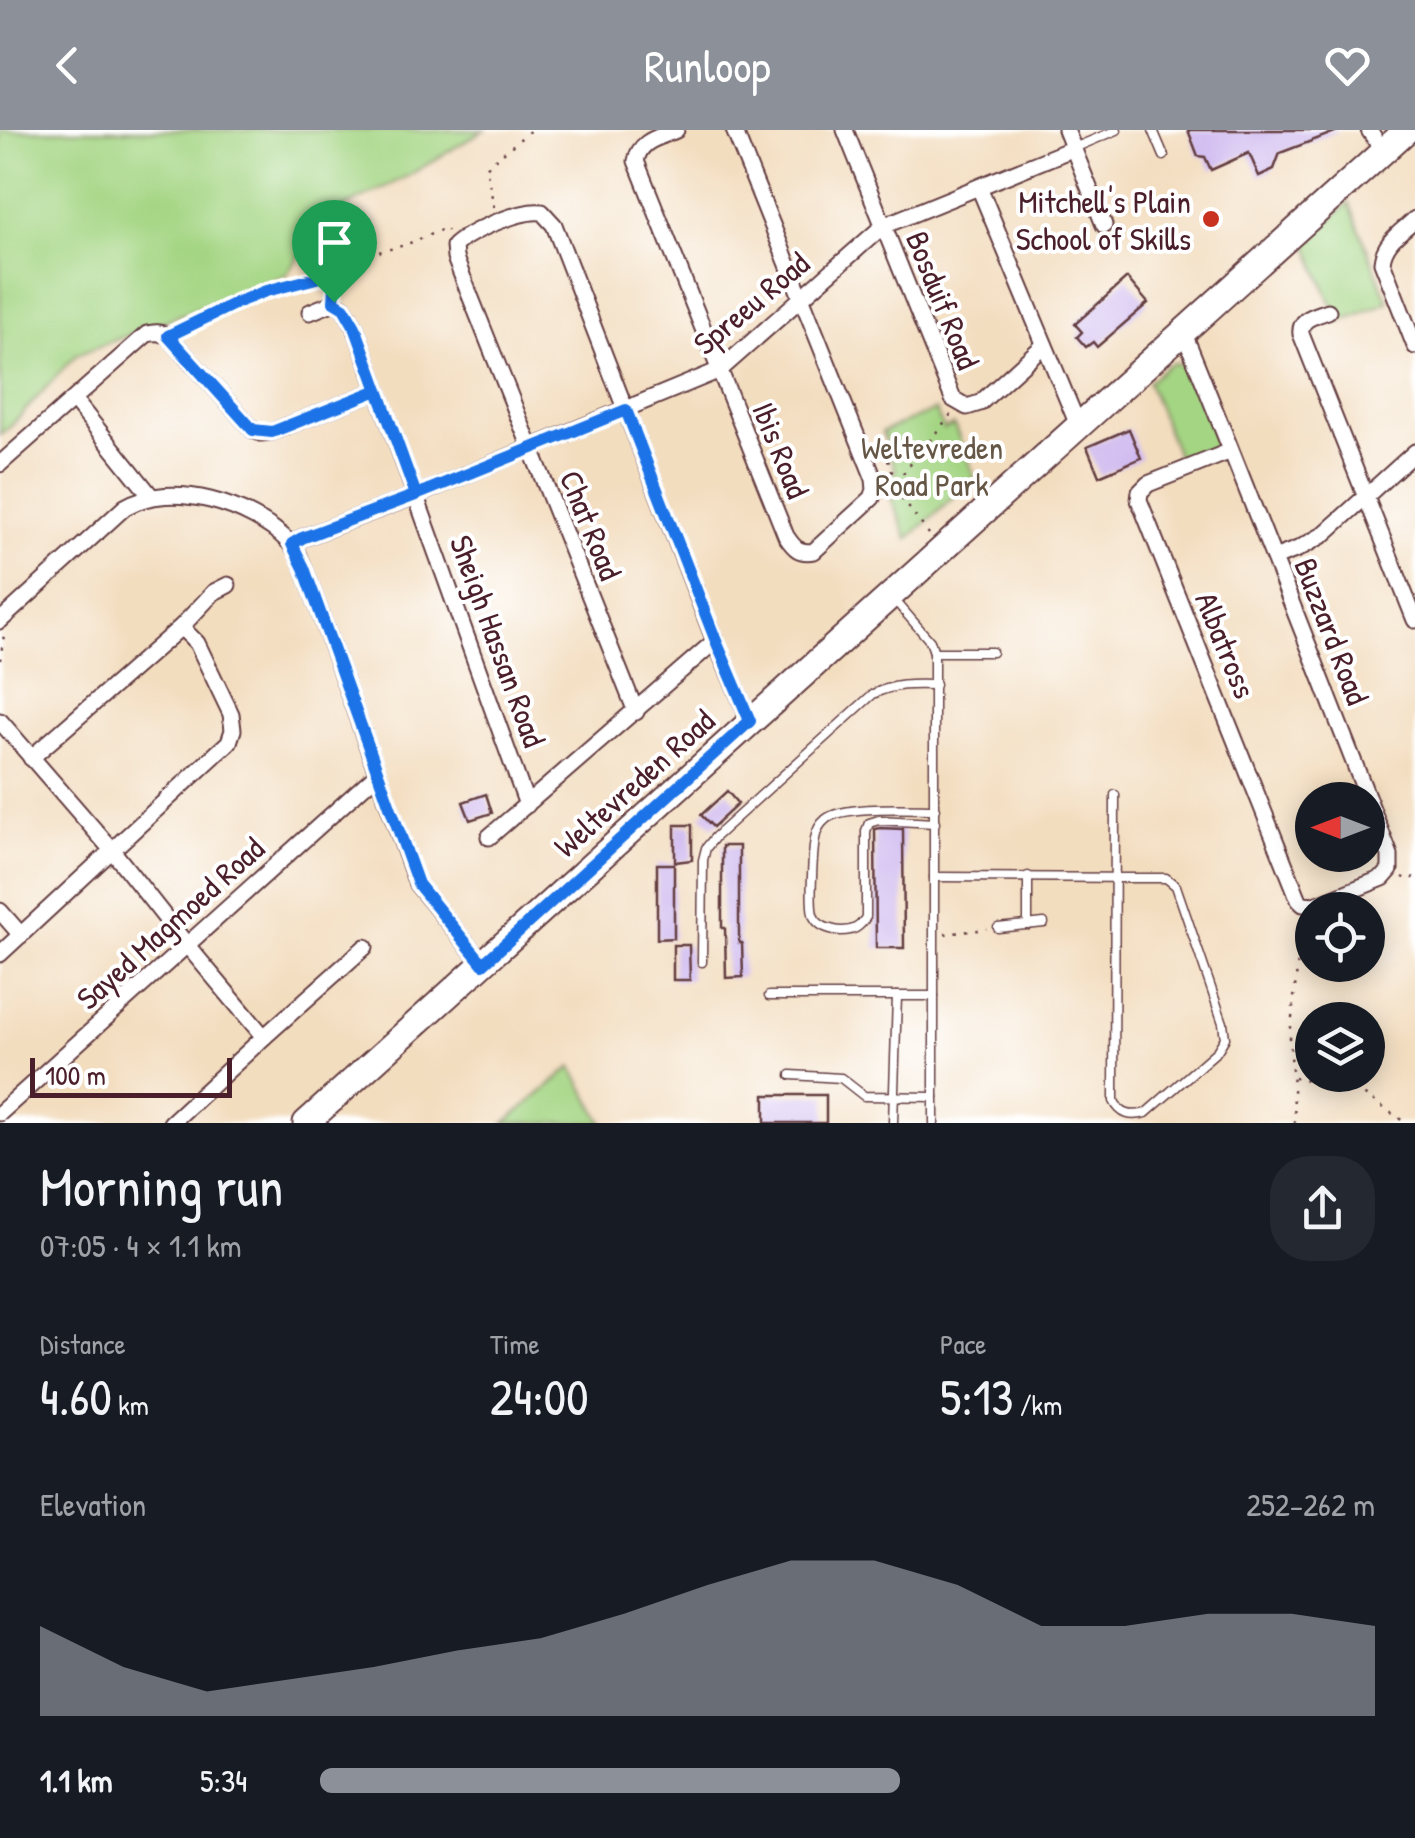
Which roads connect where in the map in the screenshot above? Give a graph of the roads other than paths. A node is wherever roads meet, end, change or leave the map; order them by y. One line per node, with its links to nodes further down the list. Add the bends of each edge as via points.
1 (676, 130): 21 (street, Ibis Road, via 644,144 636,162)
2 (734, 130): 15 (street)
3 (845, 130): 14 (street)
4 (1066, 130): 9 (street)
5 (1153, 130): 10 (lane)
6 (1406, 130): 8 (main road, Weltevreden Road)
7 (1112, 132): 9 (lane, Spreeu Road)
8 (1376, 140): 18 (main road, Weltevreden Road)
9 (1074, 148): 11 (street, Spreeu Road); 13 (street)
10 (1164, 156)
11 (979, 187): 14 (street, Spreeu Road); 19 (street)
12 (1415, 219): 20 (street, via 1383,250 1382,262)
13 (1104, 225)
14 (883, 226): 15 (street, Spreeu Road); 19 (street, Bosduif Road, via 960,405 980,403)
15 (802, 298): 21 (street, Spreeu Road); 21 (street, Ibis Road, via 875,485 872,498 814,550 794,548 786,536)
16 (1328, 311): 32 (street, via 1304,321 1300,331)
17 (310, 312): 22 (street, Sheigh Hassan Road, via 334,302 344,308)
18 (1182, 331): 25 (main road, Weltevreden Road); 27 (street, Buzzard Road)
19 (1044, 345): 25 (street)
20 (1415, 346)
21 (720, 370): 24 (street, Spreeu Road)
22 (378, 390): 23 (street, via 261,433 160,332 147,334); 30 (street, Sheigh Hassan Road)
23 (74, 400): 29 (street); 31 (street)
24 (626, 410): 26 (street, Spreeu Road); 26 (street, Chat Road, via 548,216 534,210 499,223 463,238 454,246 455,258); 40 (street)
25 (1078, 425): 36 (main road, Weltevreden Road)
26 (530, 449): 30 (street, Spreeu Road); 44 (street, Chat Road)
27 (1232, 451): 34 (street, Buzzard Road); 58 (street, Albatross, via 1148,484 1140,500)
28 (1415, 452): 32 (street)
29 (0, 464)
30 (416, 495): 33 (street, Spreeu Road); 50 (street, Sheigh Hassan Road)
31 (152, 496): 33 (street, via 187,496 239,509); 37 (street, via 125,507)
32 (1366, 496): 34 (street, via 1317,539); 38 (street)
33 (292, 544): 48 (street)
34 (1274, 558): 59 (street, Buzzard Road, via 1390,855 1383,878)
35 (228, 585): 39 (street)
36 (890, 595): 41 (lane); 46 (main road, Weltevreden Road)
37 (4, 617)
38 (1415, 620)
39 (181, 627): 47 (street); 54 (street, via 197,643 231,714 232,735)
40 (716, 641): 44 (street); 46 (street)
41 (934, 652): 42 (lane); 43 (lane)
42 (992, 652)
43 (935, 685): 51 (lane); 68 (lane, via 889,686 873,694 714,837 703,860)
44 (636, 712): 50 (street)
45 (0, 721): 47 (street)
46 (750, 721): 69 (main road, Weltevreden Road)
47 (32, 758): 54 (street)
48 (377, 774): 65 (street, Sayed Magmoed Road); 69 (street, via 418,884)
49 (1115, 795): 57 (lane)
50 (527, 805): 53 (street)
51 (934, 809): 52 (lane); 52 (lane, via 852,810 824,820 814,846 814,919 837,931 853,930 866,916 869,822)
52 (934, 822): 55 (lane)
53 (489, 837)
54 (111, 849): 64 (street); 65 (street)
55 (934, 876): 56 (lane); 72 (lane)
56 (1028, 876): 57 (lane); 62 (lane)
57 (1114, 877): 57 (lane, via 1166,878 1179,891 1225,1038 1136,1116 1114,1101)
58 (1296, 892)
59 (1343, 892)
60 (0, 911): 64 (street)
61 (1044, 924): 62 (lane)
62 (1028, 925): 63 (lane)
63 (998, 928)
64 (21, 935): 67 (street)
65 (186, 944): 73 (street); 77 (street, Sayed Magmoed Road)
66 (366, 948): 73 (street)
67 (0, 954)
68 (702, 962)
69 (483, 964): 79 (main road, Weltevreden Road)
70 (770, 996): 71 (lane)
71 (897, 996): 72 (lane); 75 (lane)
72 (934, 996): 76 (lane)
73 (264, 1037): 78 (street)
74 (791, 1074): 75 (lane, via 841,1078 862,1096)
75 (894, 1097): 76 (lane); 80 (lane)
76 (934, 1098): 81 (lane)
77 (0, 1114)
78 (171, 1123)
79 (306, 1123)
80 (893, 1123)
81 (934, 1123)

